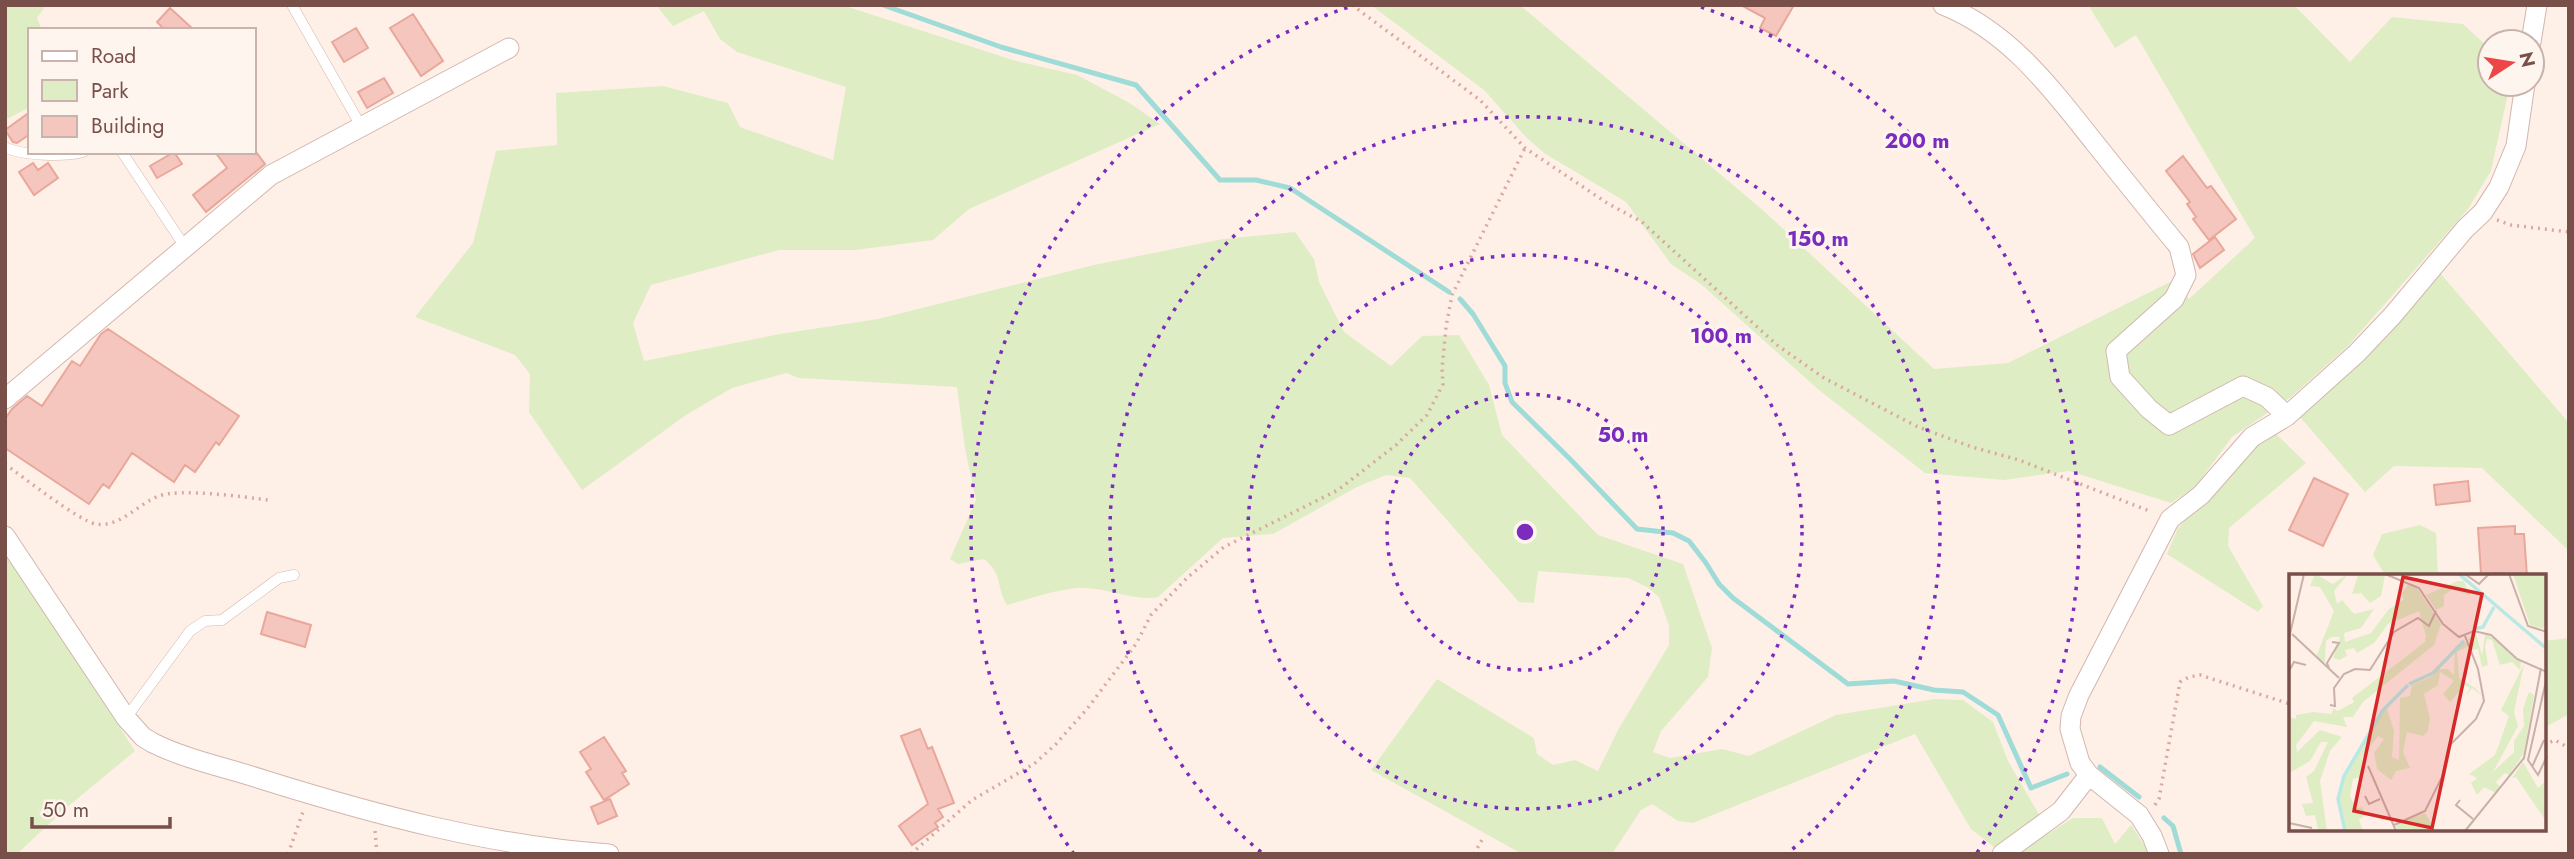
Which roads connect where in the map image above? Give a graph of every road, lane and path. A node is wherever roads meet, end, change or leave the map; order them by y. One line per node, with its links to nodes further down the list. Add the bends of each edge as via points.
1 (292, 5): 8 (lane)
2 (1352, 5): 10 (path, via 1480,100)
3 (1943, 5): 19 (street, via 1976,21 2018,52 2179,247 2186,275 2174,299 2116,351 2120,377 2169,425 2244,386 2267,397)
4 (2537, 5): 5 (street)
5 (2533, 28)
6 (509, 48): 8 (street)
7 (2523, 98): 15 (street, via 2516,146)
8 (361, 126): 17 (street, via 271,175)
9 (5, 147): 11 (lane)
10 (1525, 148): 22 (path, via 1642,222 1777,345 1824,378 1918,427 2019,460); 35 (path, via 1452,295 1443,384 1427,415 1338,490 1224,547 1188,577 1151,615 1121,665 1056,744 1034,764 972,800)
11 (28, 153)
12 (48, 154): 13 (lane)
13 (77, 154)
14 (123, 154): 17 (lane)
15 (2483, 212): 16 (path, via 2511,225); 19 (street, via 2357,353)
16 (2569, 232)
17 (185, 247): 18 (street)
18 (5, 399)
19 (2287, 416): 22 (street, via 2252,437 2201,495)
20 (5, 464): 21 (path, via 96,524 114,523 161,495 196,493)
21 (268, 500)
22 (2170, 519): 29 (street, via 2071,716 2074,746)
23 (5, 536): 26 (street)
24 (294, 575): 26 (lane, via 279,578 222,620 205,621 190,631)
25 (2289, 703): 31 (path, via 2200,675 2179,682 2160,799)
26 (125, 718): 30 (street, via 143,737 163,748)
27 (2546, 744): 28 (path, via 2555,740)
28 (2569, 748)
29 (2089, 775): 31 (street); 37 (street, via 2061,811)
30 (309, 794): 33 (path); 34 (street, via 432,826 559,850)
31 (2139, 816): 38 (street)
32 (1483, 838): 36 (path)
33 (288, 854)
34 (609, 854)
35 (911, 854)
36 (1474, 854)
37 (2002, 854)
38 (2159, 854)

